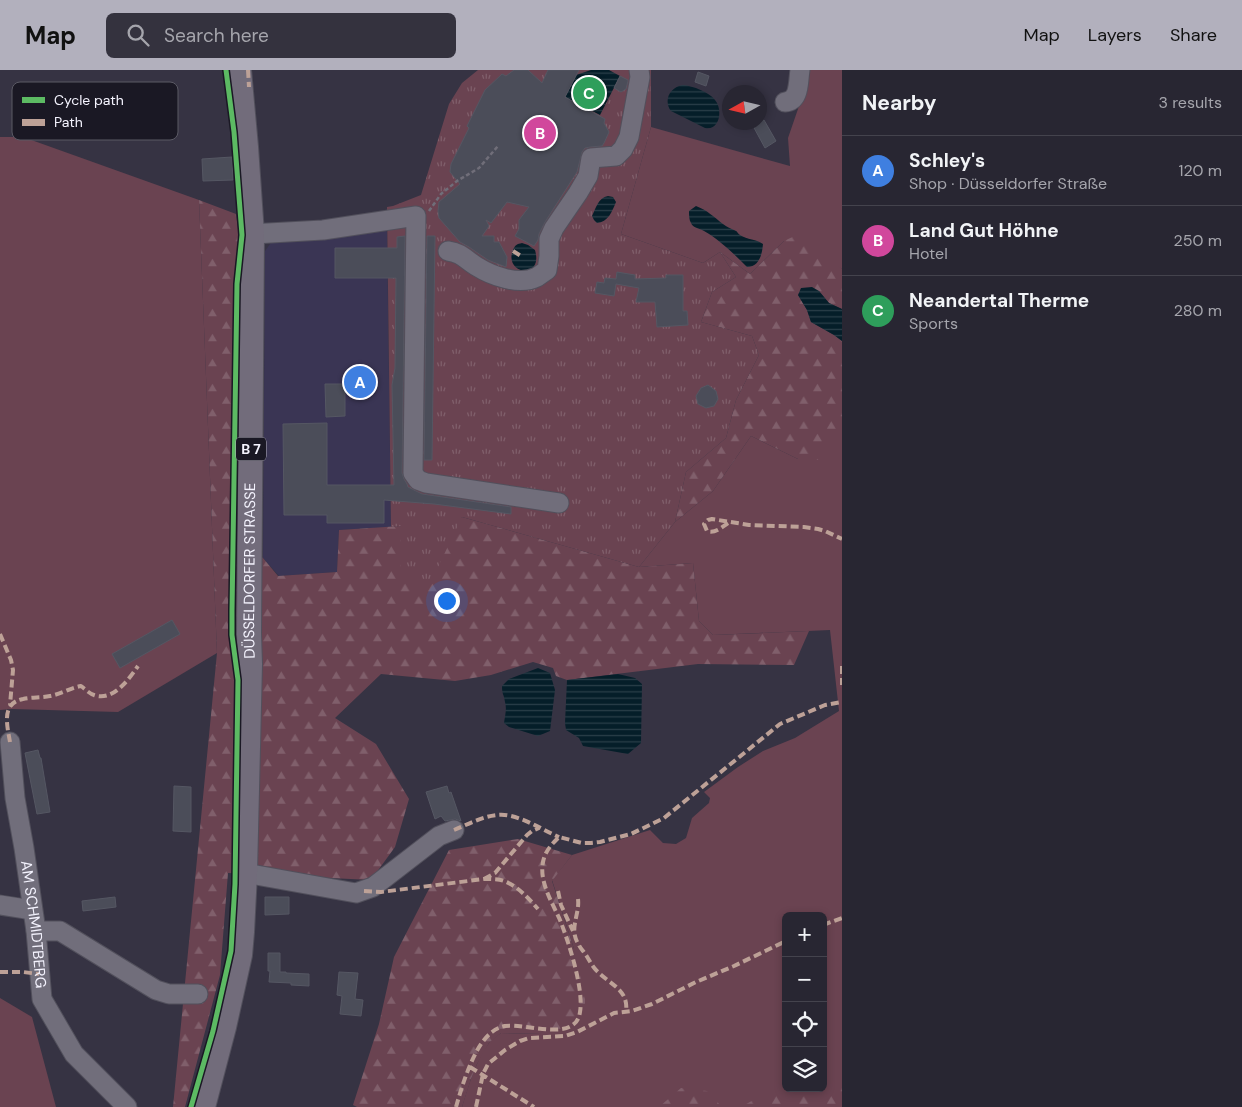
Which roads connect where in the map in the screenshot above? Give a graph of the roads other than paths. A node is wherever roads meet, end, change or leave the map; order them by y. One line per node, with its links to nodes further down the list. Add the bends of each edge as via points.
1 (239, 70): 5 (main road, DÜSSELDORFER STRASSE / B 7)
2 (640, 70): 6 (lane, via 629,138 616,156 591,158 588,176 554,228 547,270 522,280 506,278)
3 (800, 70): 4 (lane, via 796,96)
4 (785, 102)
5 (252, 234): 7 (lane, via 323,230 416,216 413,473 426,483); 10 (main road, DÜSSELDORFER STRASSE / B 7, via 250,664)
6 (448, 251)
7 (559, 503)
8 (10, 742): 12 (lane, AM SCHMIDTBERG, via 14,798)
9 (454, 830): 10 (lane, via 440,836 373,887 356,893)
10 (245, 873): 16 (main road, B 7, via 240,956)
11 (0, 906): 12 (lane)
12 (32, 910): 13 (lane, AM SCHMIDTBERG)
13 (36, 932): 14 (lane, via 60,931 156,990 169,994); 15 (lane, AM SCHMIDTBERG, via 42,998 74,1054)
14 (198, 994)
15 (127, 1107)
16 (203, 1107)

